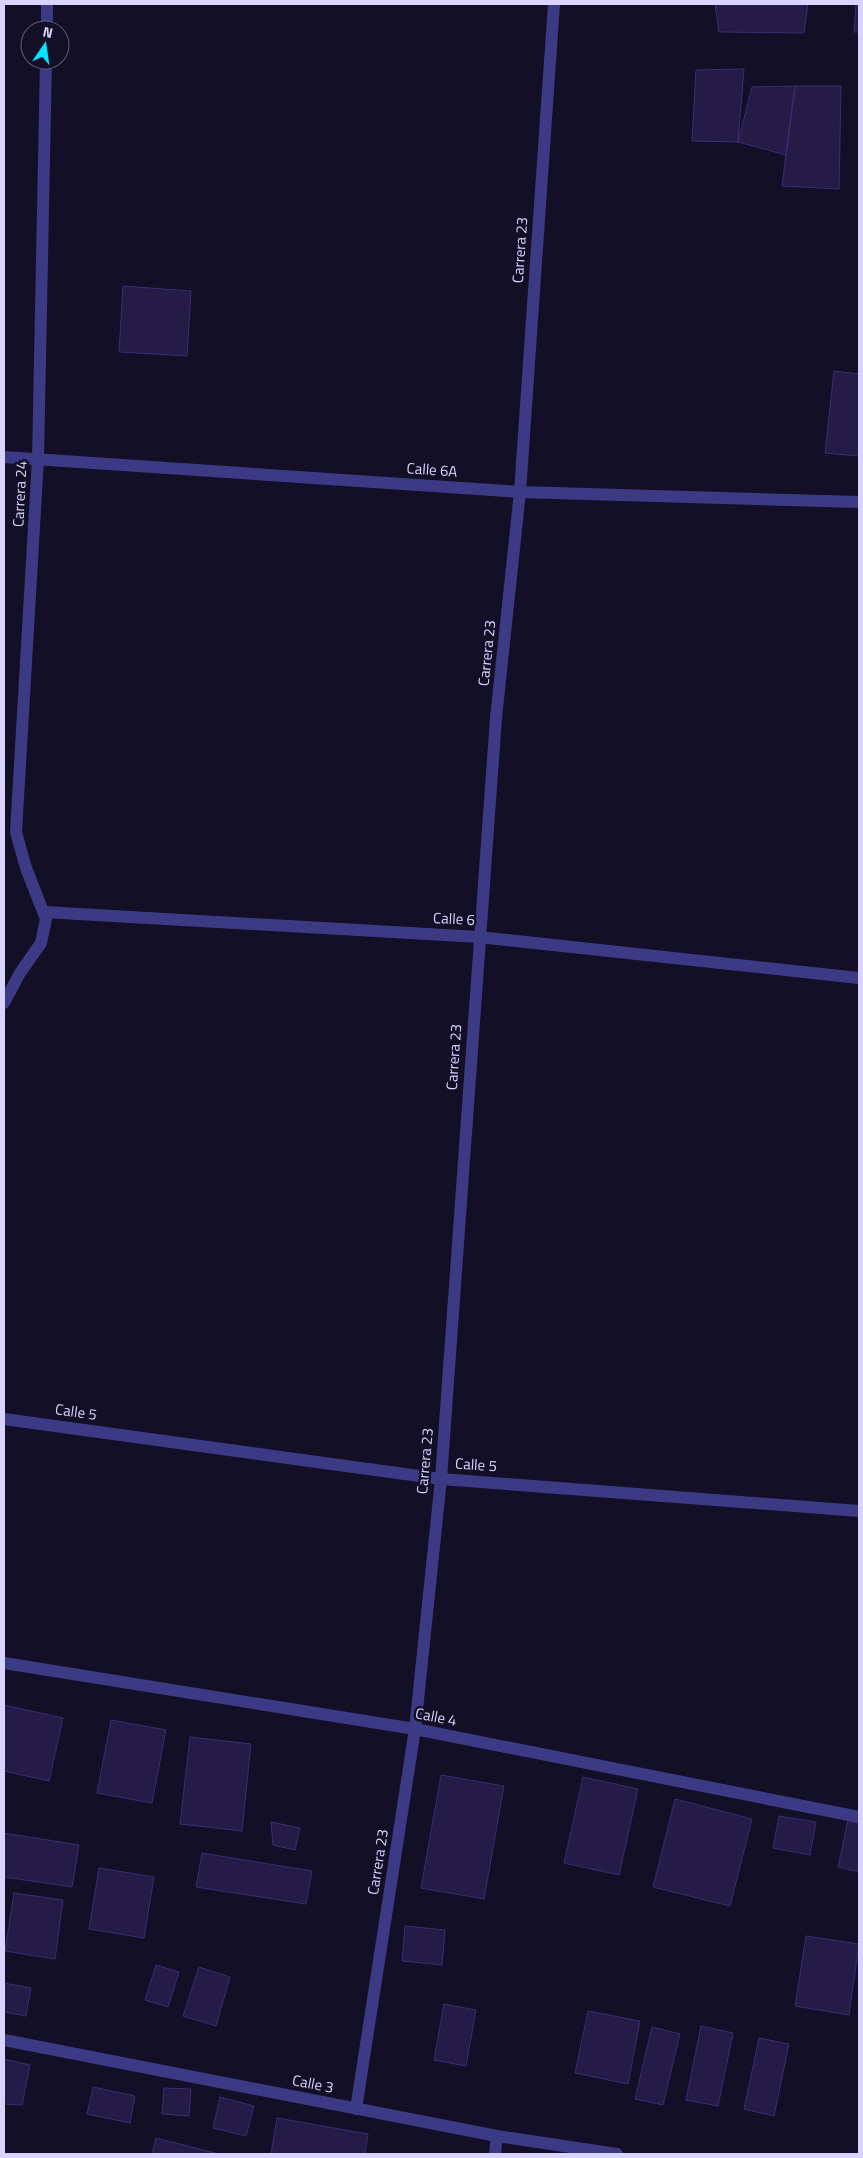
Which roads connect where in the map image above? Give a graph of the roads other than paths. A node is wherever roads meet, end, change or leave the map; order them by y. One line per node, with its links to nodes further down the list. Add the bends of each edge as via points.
1 (47, 4): 3 (street)
2 (554, 4): 7 (street, Carrera 23)
3 (47, 20)
4 (46, 70): 6 (street, Carrera 24)
5 (4, 457): 6 (street, Calle 6A)
6 (38, 458): 7 (street, Calle 6A); 9 (street, Carrera 24, via 16,832)
7 (520, 492): 8 (street, Calle 6A); 10 (street, Carrera 23, via 496,718)
8 (859, 502)
9 (44, 912): 10 (street, Calle 6); 12 (street, Carrera 24, via 46,919 41,943)
10 (479, 937): 11 (street, Calle 6); 14 (street, Carrera 23)
11 (859, 978)
12 (4, 1003)
13 (4, 1419): 14 (street, Calle 5)
14 (441, 1479): 15 (street, Calle 5); 17 (street, Carrera 23)
15 (859, 1511)
16 (4, 1663): 17 (street, Calle 4)
17 (415, 1729): 18 (street, Calle 4); 20 (street, Carrera 23)
18 (859, 1817)
19 (4, 2040): 20 (street, Calle 3)
20 (356, 2109): 21 (street, Calle 3)
21 (497, 2136): 22 (street, Calle 3); 23 (street)
22 (598, 2153): 24 (street, Calle 3)
23 (495, 2154)
24 (617, 2154)

